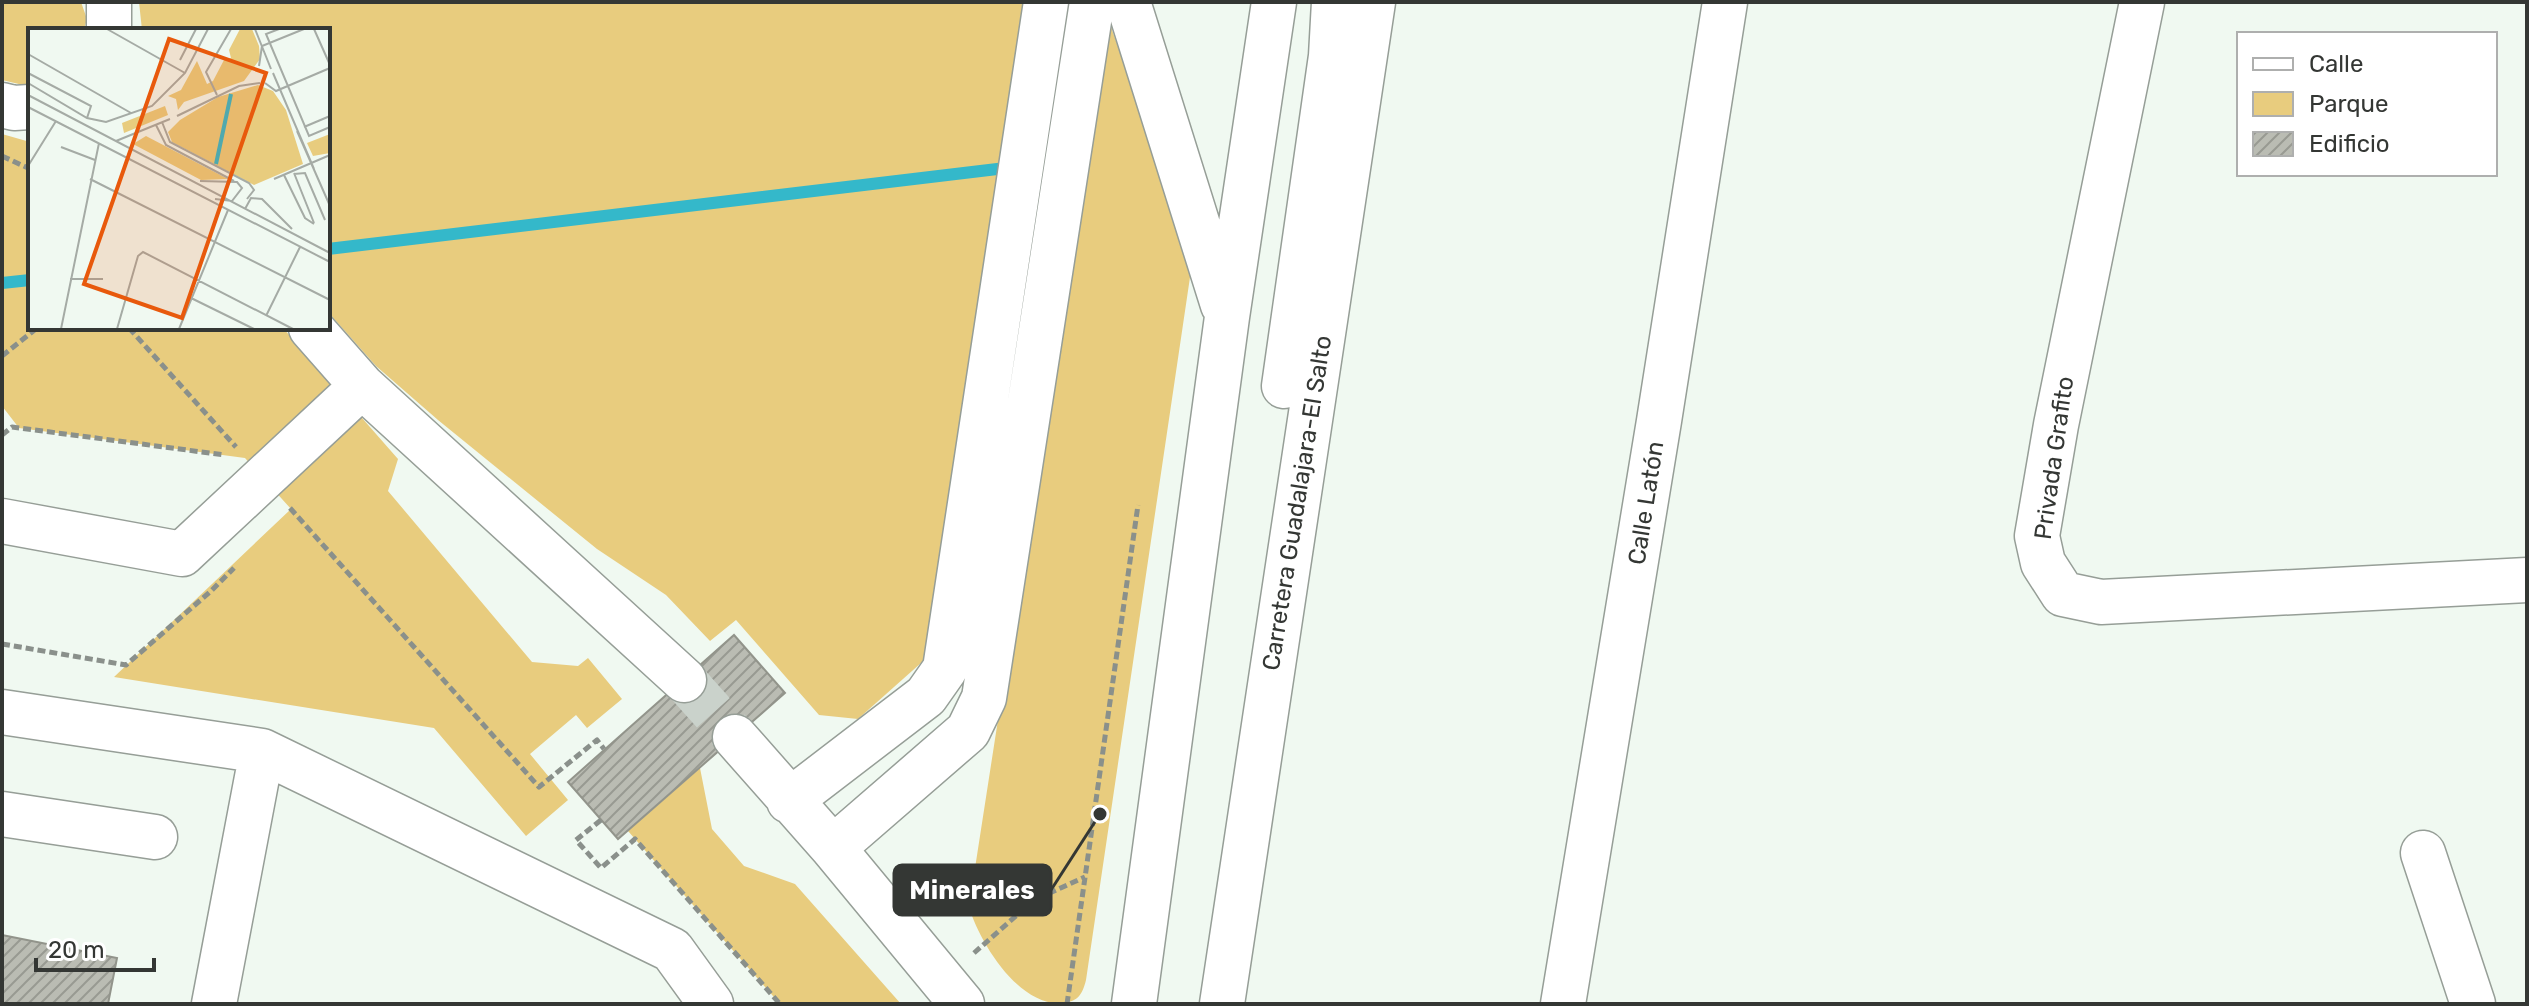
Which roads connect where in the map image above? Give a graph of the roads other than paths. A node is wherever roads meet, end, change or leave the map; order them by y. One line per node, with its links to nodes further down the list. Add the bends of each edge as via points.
1 (1046, 2): 15 (main road)
2 (1092, 2): 17 (main road)
3 (1128, 2): 9 (main road)
4 (1274, 2): 9 (main road)
5 (1334, 2): 14 (main road, via 1331,56 1276,443)
6 (1373, 2): 14 (main road, Carretera Guadalajara-El Salto)
7 (1725, 2): 31 (main road, Calle Latón)
8 (2142, 2): 13 (main road, Privada Grafito, via 2037,536 2043,563 2063,594 2101,602)
9 (1227, 317): 29 (main road)
10 (313, 330): 11 (main road)
11 (362, 386): 12 (main road, via 267,482 182,554); 16 (main road)
12 (2, 521)
13 (2527, 580)
14 (1284, 592): 30 (main road, Carretera Guadalajara-El Salto)
15 (945, 669): 17 (main road); 21 (main road, via 926,696)
16 (684, 680)
17 (984, 698): 24 (main road, via 968,731)
18 (3, 725): 20 (main road)
19 (735, 737): 21 (main road)
20 (262, 751): 27 (main road); 28 (main road, via 672,950)
21 (789, 801): 24 (main road)
22 (2, 814): 23 (main road)
23 (155, 837)
24 (833, 848): 26 (main road)
25 (2423, 853): 32 (main road)
26 (952, 992)
27 (214, 1004)
28 (711, 1004)
29 (1134, 1004)
30 (1222, 1004)
31 (1563, 1004)
32 (2473, 1004)

